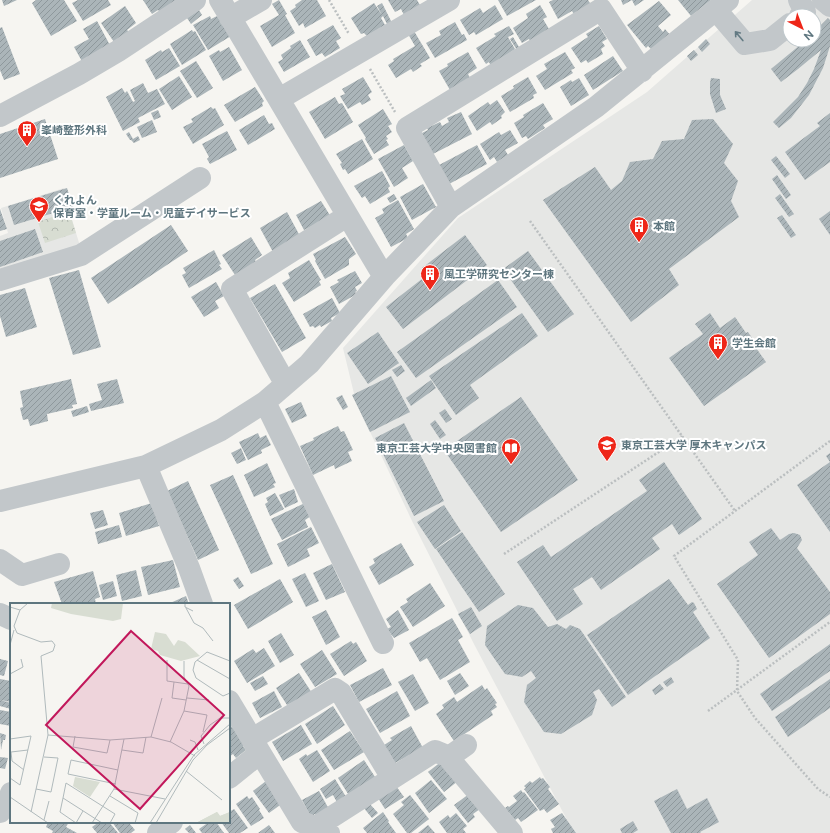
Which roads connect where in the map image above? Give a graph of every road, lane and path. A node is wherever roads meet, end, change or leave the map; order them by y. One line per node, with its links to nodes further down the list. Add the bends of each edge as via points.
1 (195, 0): 11 (street, via 118,51)
2 (261, 0): 7 (street)
3 (449, 0): 10 (street)
4 (823, 0): 6 (street)
5 (722, 5): 8 (street, one-way to 5, via 770,40 745,44); 9 (street)
6 (830, 6)
7 (225, 9): 10 (street)
8 (782, 30)
9 (642, 71): 13 (street, via 596,107); 13 (street, via 601,10 407,128)
10 (278, 99): 14 (street)
11 (0, 116)
12 (200, 178): 17 (street, via 80,255)
13 (451, 207): 16 (street)
14 (347, 216): 16 (street); 18 (street, via 232,289)
15 (530, 221): 20 (path)
16 (384, 277): 18 (street, via 309,364)
17 (0, 280)
18 (285, 383): 19 (street)
19 (265, 402): 22 (street, via 221,430); 32 (street)
20 (683, 436): 24 (path); 25 (path)
21 (830, 440): 24 (path)
22 (146, 466): 23 (street); 28 (street)
23 (0, 501)
24 (735, 511): 33 (path, via 674,556 738,660)
25 (504, 554)
26 (0, 560): 27 (street, via 22,575)
27 (59, 564)
28 (202, 603)
29 (0, 614): 30 (street)
30 (10, 619)
31 (830, 622): 33 (path)
32 (374, 636)
33 (737, 691): 35 (path); 40 (path, via 755,718 818,789)
34 (230, 703): 36 (street)
35 (708, 711)
36 (256, 746): 37 (street); 38 (street, via 335,689 341,693); 42 (street, via 302,822)
37 (230, 777)
38 (392, 778): 42 (street); 43 (street, via 435,752 457,751)
39 (10, 796): 41 (street)
40 (830, 797)
41 (0, 812)
42 (323, 830)
43 (520, 832)

